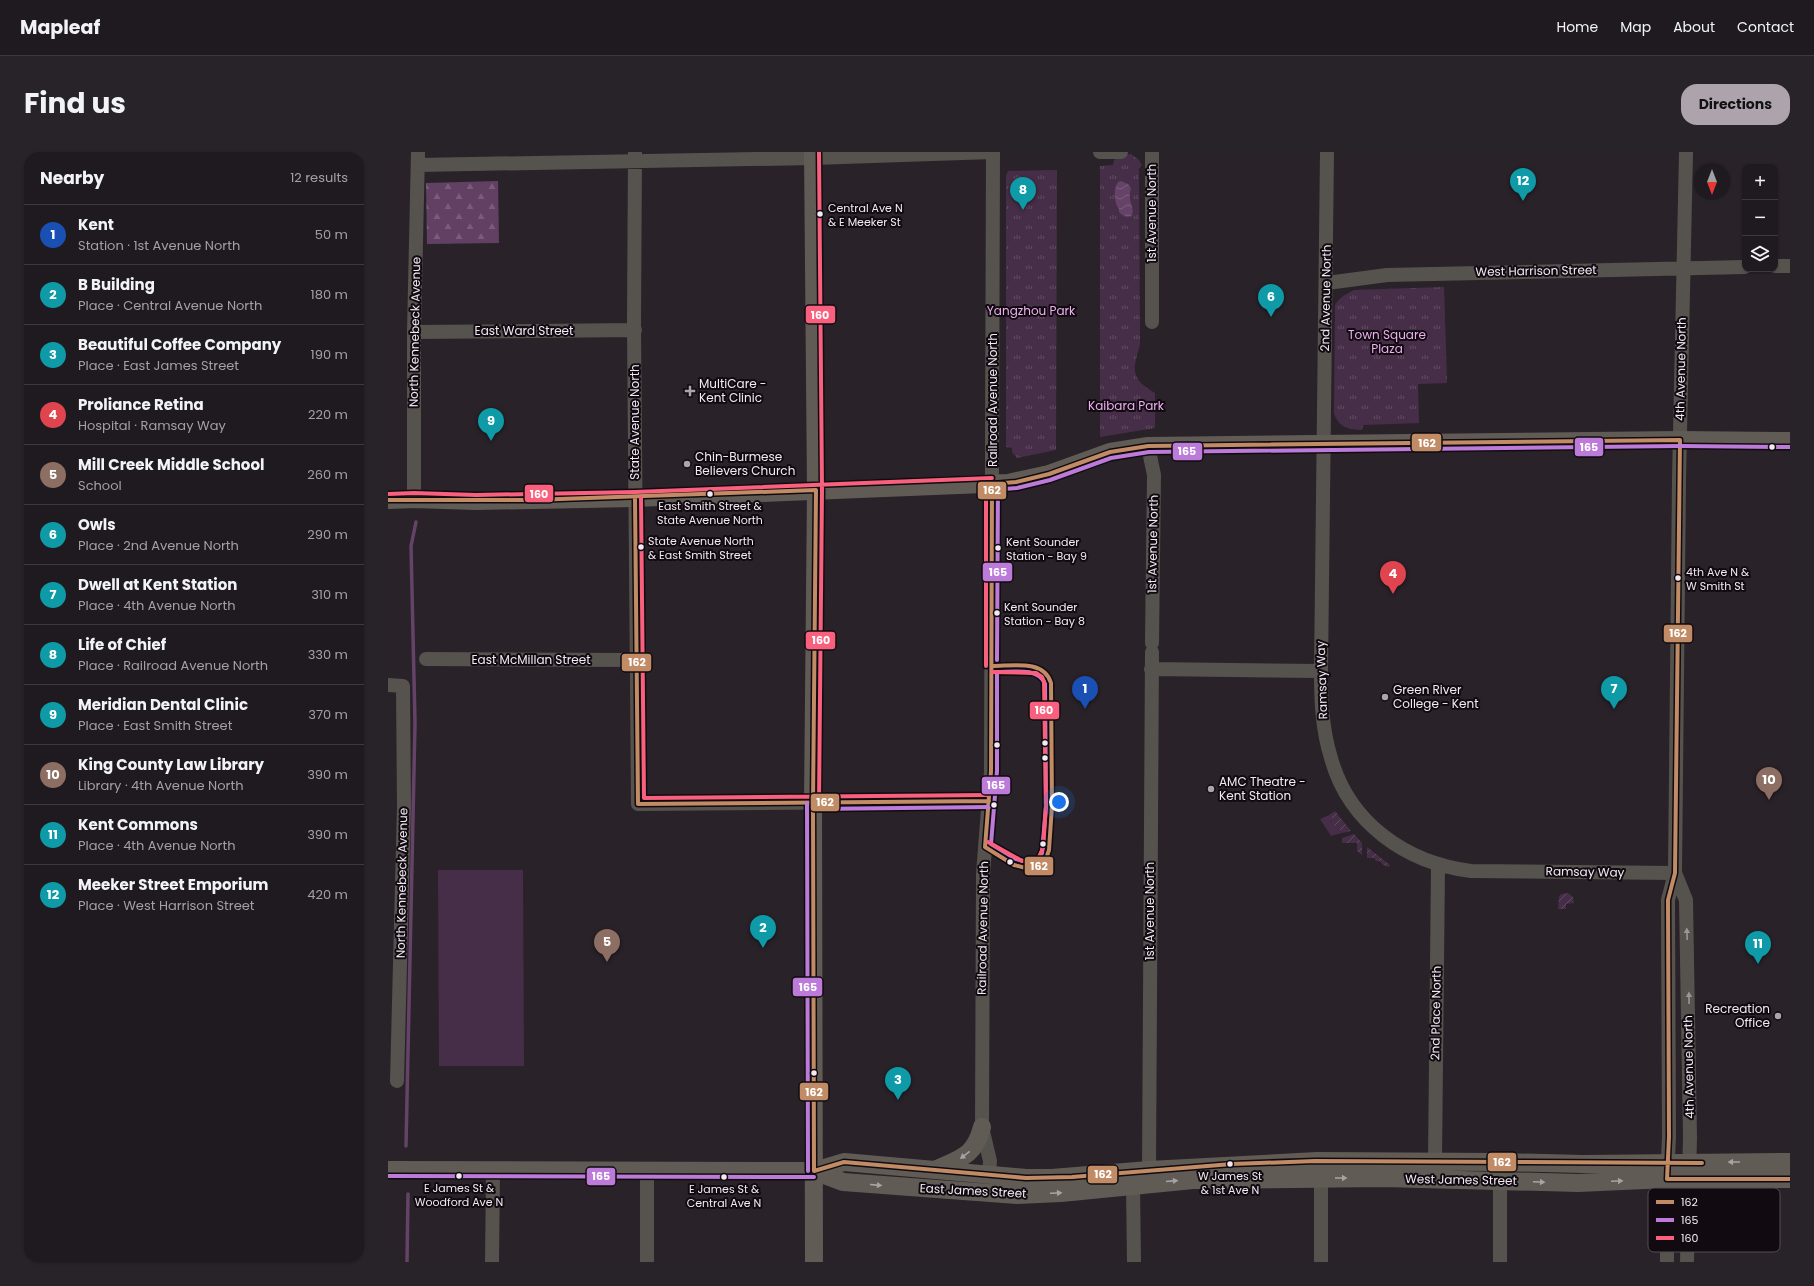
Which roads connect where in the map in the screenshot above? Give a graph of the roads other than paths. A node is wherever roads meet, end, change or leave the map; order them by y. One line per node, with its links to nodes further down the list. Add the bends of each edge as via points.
1 (993, 152): 7 (street); 22 (street, Railroad Avenue North)
2 (1100, 152): 3 (street)
3 (1121, 152)
4 (1152, 152): 15 (street, 1st Avenue North)
5 (1328, 152): 14 (street, 2nd Avenue North)
6 (1686, 152): 13 (street, 4th Avenue North)
7 (813, 155): 8 (street); 23 (main road)
8 (635, 156): 9 (street); 16 (street, State Avenue North)
9 (418, 158): 17 (street, North Kennebeck Avenue)
10 (1778, 266): 11 (street)
11 (1790, 266)
12 (1742, 267): 13 (street, West Harrison Street)
13 (1684, 268): 14 (street, West Harrison Street, via 1387,275); 18 (street, 4th Avenue North)
14 (1327, 283): 20 (street, 2nd Avenue North)
15 (1152, 322)
16 (634, 330): 17 (street, East Ward Street); 24 (street, State Avenue North)
17 (414, 332): 25 (street, North Kennebeck Avenue)
18 (1680, 440): 19 (main road); 20 (main road); 35 (street, 4th Avenue North)
19 (1790, 441)
20 (1323, 445): 21 (main road); 30 (street, Ramsay Way)
21 (1148, 446): 22 (main road, via 1110,452 1042,476); 29 (street, 1st Avenue North, via 1154,475)
22 (992, 484): 23 (main road); 32 (street, Railroad Avenue North)
23 (816, 490): 24 (main road); 33 (main road)
24 (635, 498): 25 (main road, via 482,501); 28 (street, State Avenue North)
25 (414, 499): 26 (main road)
26 (388, 500)
27 (426, 659): 28 (street, East McMillan Street)
28 (636, 660): 33 (street, State Avenue North, via 638,804)
29 (1151, 669): 30 (street); 42 (street, 1st Avenue North)
30 (1320, 671): 34 (street, Ramsay Way, via 1325,735 1331,759 1353,804 1395,845)
31 (388, 685): 36 (street, North Kennebeck Avenue, via 403,686 404,807)
32 (989, 801): 33 (street); 37 (street, Railroad Avenue North, via 983,874)
33 (813, 803): 44 (main road)
34 (1438, 865): 35 (street, Ramsay Way, via 1471,871); 38 (street, 2nd Place North)
35 (1676, 873): 45 (street, 4th Avenue North, via 1668,900); 46 (street, 4th Avenue North, one-way to 35, via 1686,900)
36 (397, 1081)
37 (982, 1127): 41 (main road, one-way to 41, via 979,1140 969,1152); 48 (street, Railroad Avenue North, via 990,1162)
38 (1434, 1161): 42 (main road, West James Street, via 1310,1161); 45 (main road, West James Street, via 1583,1164); 51 (main road, via 1427,1169 1374,1170)
39 (1790, 1162): 46 (main road, West James Street, one-way to 46)
40 (388, 1170): 47 (main road, East James Street)
41 (935, 1170): 44 (main road, East James Street, via 844,1162); 48 (main road, East James Street)
42 (1149, 1170): 49 (main road, West James Street)
43 (648, 1171): 44 (main road, East James Street); 47 (main road, East James Street); 60 (street)
44 (814, 1171): 54 (main road, East James Street, one-way to 54, via 843,1182 987,1194 1061,1193); 61 (main road)
45 (1667, 1171): 46 (main road, West James Street); 53 (main road, West James Street, one-way to 45, via 1578,1183); 55 (street, 4th Avenue North)
46 (1689, 1171): 52 (main road, West James Street); 56 (street, 4th Avenue North)
47 (493, 1172): 59 (street)
48 (989, 1174): 49 (main road, East James Street)
49 (1052, 1178)
50 (1321, 1178): 51 (main road, West James Street, one-way to 51); 54 (main road, West James Street, one-way to 50, via 1194,1180); 63 (street)
51 (1360, 1178): 53 (main road, West James Street)
52 (1790, 1179)
53 (1500, 1180): 64 (street)
54 (1133, 1185): 62 (street)
55 (1667, 1188)
56 (1689, 1188)
57 (1668, 1252): 65 (street, 4th Avenue North)
58 (1687, 1252): 66 (street, 4th Avenue North)
59 (492, 1262)
60 (647, 1262)
61 (814, 1262)
62 (1134, 1262)
63 (1321, 1262)
64 (1500, 1262)
65 (1668, 1262)
66 (1687, 1262)

